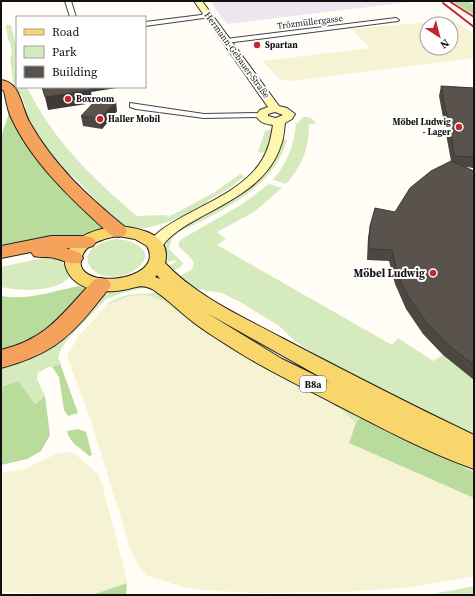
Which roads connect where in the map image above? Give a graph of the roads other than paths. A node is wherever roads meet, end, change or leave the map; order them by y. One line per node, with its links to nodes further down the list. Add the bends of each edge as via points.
1 (68, 1): 3 (street)
2 (198, 1): 4 (street, Hermann-Gebauer-Straße)
3 (73, 16)
4 (209, 16): 6 (street); 7 (street, Hermann-Gebauer-Straße)
5 (396, 20): 7 (street, Trözmüllergasse)
6 (146, 24)
7 (226, 40): 10 (street, Hermann-Gebauer-Straße)
8 (1, 83): 14 (highway, via 10,89 19,118 48,162 85,203)
9 (133, 105): 11 (street, via 204,116)
10 (275, 108): 11 (street, Hermann-Gebauer-Straße, via 266,110); 12 (street, Hermann-Gebauer-Straße, via 289,114 287,119)
11 (262, 115): 12 (street, Hermann-Gebauer-Straße, via 266,120)
12 (279, 122): 13 (street, Hermann-Gebauer-Straße, via 278,136 271,156 256,176 240,190)
13 (184, 220): 15 (street, Hermann-Gebauer-Straße, via 153,231); 17 (street, Hermann-Gebauer-Straße, via 159,239)
14 (118, 231): 15 (main road); 16 (main road, via 95,236)
15 (137, 233): 17 (main road)
16 (86, 242): 18 (highway, via 45,242); 19 (main road)
17 (156, 245): 21 (main road, via 159,254)
18 (1, 252)
19 (73, 258): 20 (highway, via 50,251); 23 (main road, via 73,265 81,277)
20 (1, 261)
21 (156, 264): 22 (main road); 25 (main road, B8a, via 169,278 194,297 251,330)
22 (141, 278): 23 (main road, via 115,286); 26 (main road, B8a, via 158,285 205,321 275,364 426,440)
23 (101, 285): 24 (highway, via 71,320 53,336 27,350)
24 (1, 359)
25 (474, 446)
26 (474, 459)

